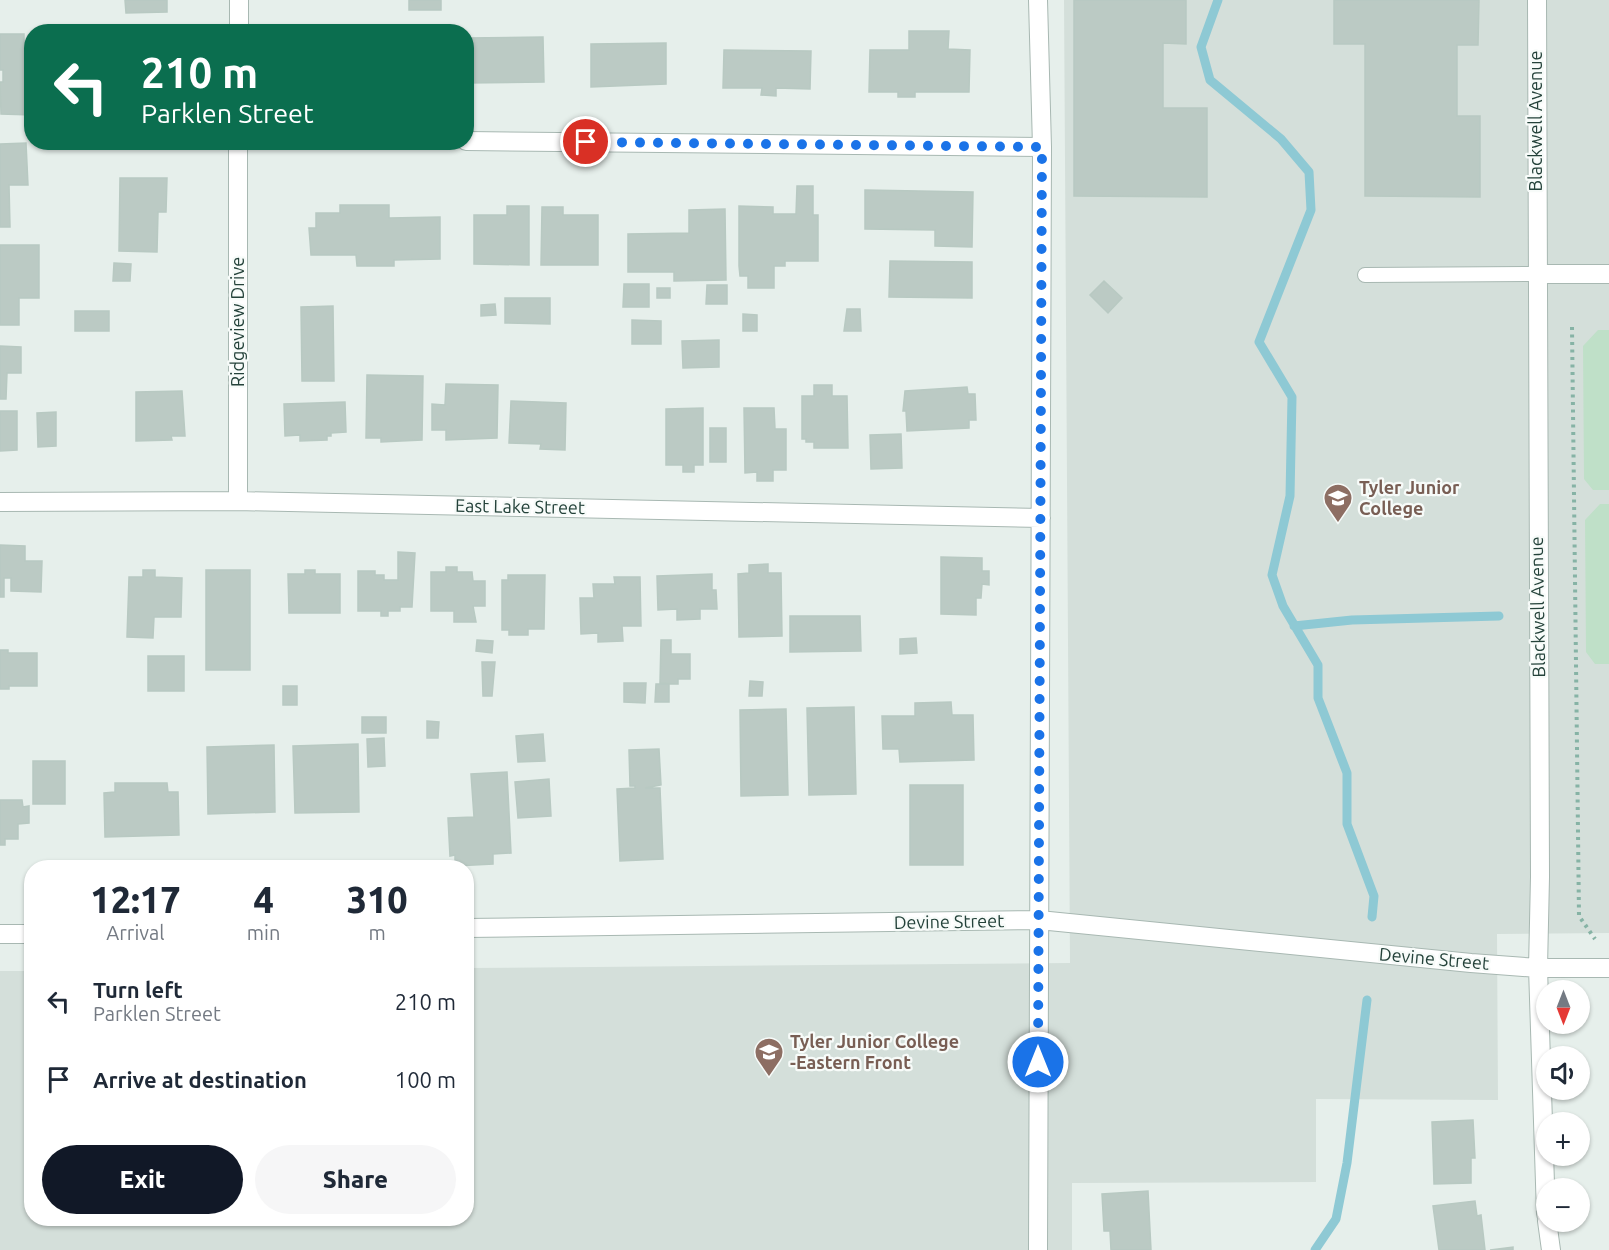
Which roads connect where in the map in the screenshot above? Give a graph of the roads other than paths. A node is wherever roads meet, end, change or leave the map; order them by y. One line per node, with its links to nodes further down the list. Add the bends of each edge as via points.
1 (239, 0): 4 (street)
2 (1038, 0): 6 (street)
3 (1537, 0): 8 (street, Blackwell Avenue)
4 (239, 24)
5 (474, 141): 6 (street)
6 (1042, 147): 13 (street)
7 (238, 150): 11 (street, Ridgeview Drive)
8 (1536, 274): 9 (street); 10 (lane); 18 (street, Blackwell Avenue)
9 (1609, 274)
10 (1365, 275)
11 (238, 501): 12 (street, East Lake Street); 13 (street, East Lake Street)
12 (0, 502)
13 (1041, 518): 14 (street)
14 (1039, 920): 15 (street, Devine Street); 18 (street, Devine Street); 22 (street)
15 (474, 928)
16 (0, 934): 17 (street)
17 (24, 934)
18 (1538, 968): 19 (street, Devine Street); 20 (street, Blackwell Avenue)
19 (1609, 968)
20 (1545, 1178)
21 (1549, 1232): 23 (street)
22 (1038, 1250)
23 (1551, 1250)

